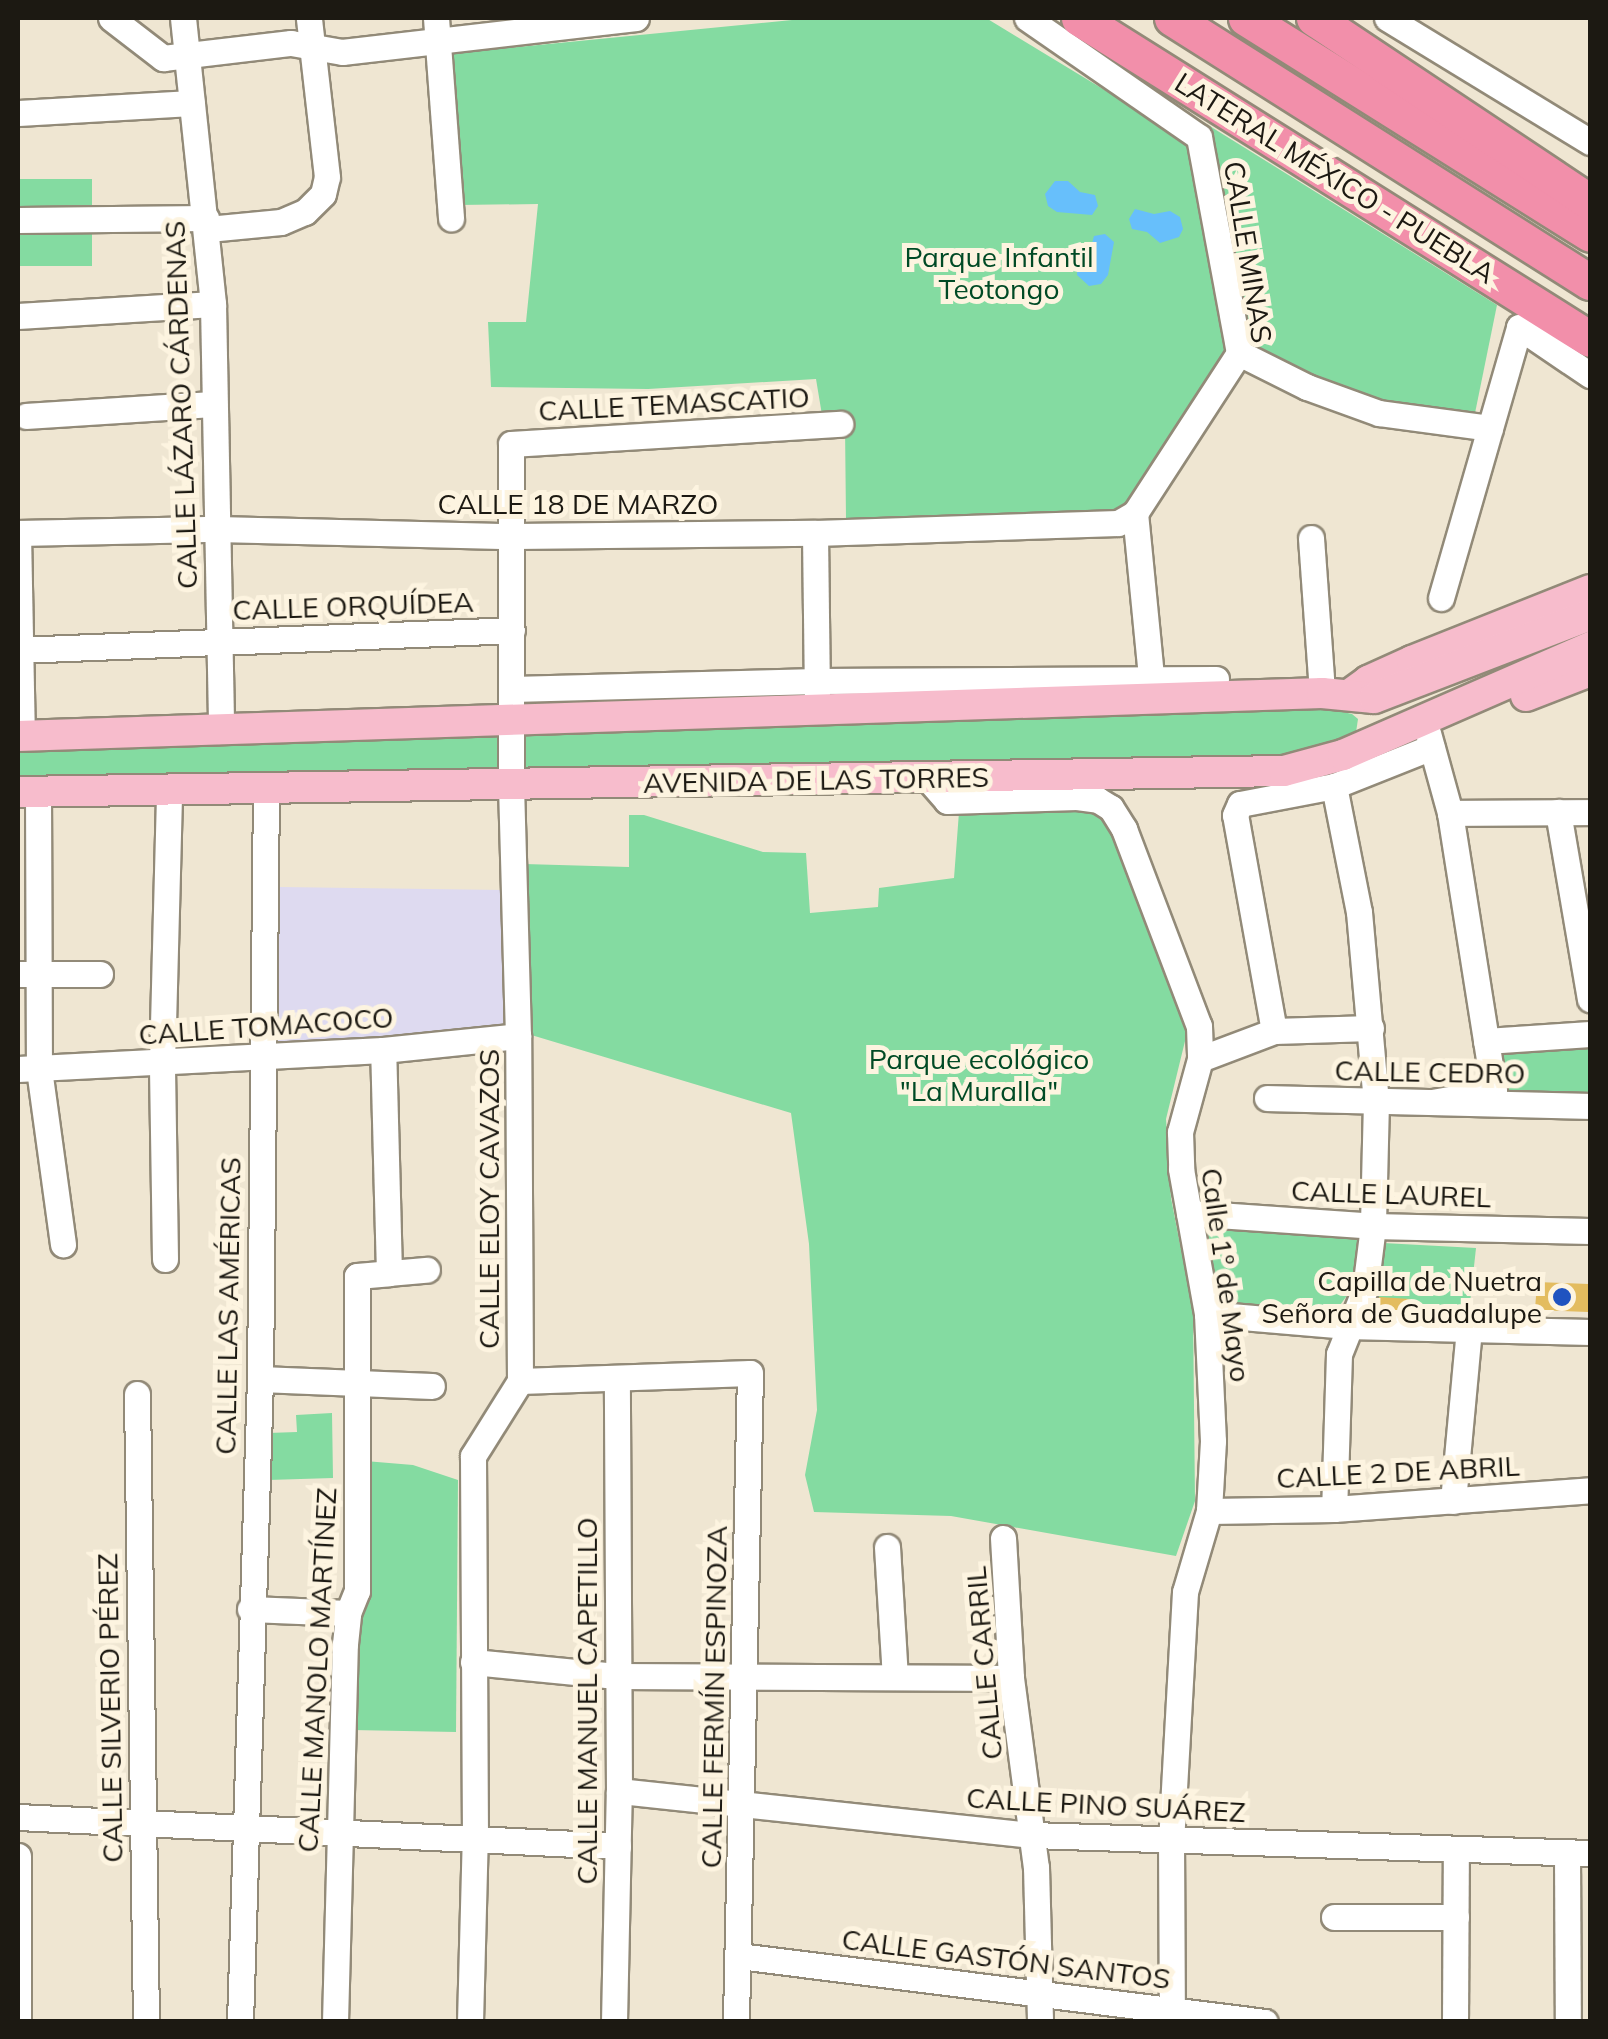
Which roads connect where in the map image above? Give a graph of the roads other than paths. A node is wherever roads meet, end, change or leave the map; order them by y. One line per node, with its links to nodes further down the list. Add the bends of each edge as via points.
1 (110, 18): 14 (street, via 163,58)
2 (183, 18): 14 (street, CALLE LÁZARO CÁRDENAS)
3 (309, 18): 13 (street)
4 (636, 18): 11 (street)
5 (1027, 18): 29 (street, CALLE MINAS, via 1198,137)
6 (1079, 18): 28 (highway, LATERAL MÉXICO - PUEBLA)
7 (1172, 18): 25 (highway)
8 (1246, 18): 24 (highway)
9 (1314, 18): 17 (highway)
10 (1387, 18): 18 (street)
11 (550, 22): 12 (street)
12 (437, 29): 13 (street, via 342,52); 21 (street)
13 (312, 46): 14 (street); 23 (street, via 327,177 323,194 281,222)
14 (188, 54): 15 (street, CALLE LÁZARO CÁRDENAS)
15 (192, 103): 16 (street); 23 (street, CALLE LÁZARO CÁRDENAS)
16 (18, 113)
17 (1475, 124): 19 (highway); 20 (highway)
18 (1590, 142)
19 (1590, 179)
20 (1590, 202)
21 (451, 218)
22 (18, 220): 23 (street)
23 (207, 223): 26 (street, CALLE LÁZARO CÁRDENAS)
24 (1590, 234)
25 (1590, 282)
26 (213, 304): 27 (street); 31 (street, CALLE LÁZARO CÁRDENAS)
27 (18, 316)
28 (1590, 339)
29 (1239, 353): 34 (street, via 1379,413); 36 (street, CALLE MINAS)
30 (1590, 374): 34 (street, via 1519,327)
31 (212, 404): 32 (street); 37 (street, CALLE LÁZARO CÁRDENAS)
32 (26, 416)
33 (840, 424): 35 (street, CALLE TEMASCATIO)
34 (1490, 428): 43 (street)
35 (511, 444): 40 (street, CALLE ELOY CAVAZOS)
36 (1135, 512): 39 (street, CALLE 18 DE MARZO, via 1118,523); 50 (street)
37 (217, 529): 38 (street, CALLE 18 DE MARZO); 40 (street, CALLE 18 DE MARZO); 46 (street, CALLE LÁZARO CÁRDENAS)
38 (18, 533): 48 (street)
39 (815, 533): 40 (street, CALLE 18 DE MARZO); 52 (street)
40 (511, 536): 45 (street, CALLE ELOY CAVAZOS)
41 (1312, 538): 53 (street)
42 (1590, 590): 53 (main road)
43 (1441, 598)
44 (1590, 615): 53 (main road, via 1391,695)
45 (512, 630): 46 (street, CALLE ORQUÍDEA); 54 (street, CALLE ELOY CAVAZOS)
46 (218, 641): 48 (street, CALLE ORQUÍDEA); 55 (street, CALLE LÁZARO CÁRDENAS)
47 (1590, 647): 57 (main road, AVENIDA DE LAS TORRES)
48 (19, 650): 56 (street)
49 (1590, 671): 58 (main road)
50 (1151, 676): 51 (street); 52 (street)
51 (1216, 679)
52 (817, 694): 53 (main road); 54 (main road)
53 (1336, 694): 57 (main road)
54 (511, 703): 55 (main road); 60 (street, CALLE ELOY CAVAZOS)
55 (221, 731): 56 (main road)
56 (20, 736)
57 (1377, 738): 58 (main road); 59 (main road, AVENIDA DE LAS TORRES, via 1284,771)
58 (1430, 740): 62 (street); 67 (street)
59 (928, 779): 60 (main road, AVENIDA DE LAS TORRES); 78 (street, Calle 1º de Mayo, via 948,801 1077,797 1111,808 1199,1026)
60 (511, 782): 61 (main road, AVENIDA DE LAS TORRES); 74 (street, CALLE ELOY CAVAZOS)
61 (266, 784): 63 (main road, AVENIDA DE LAS TORRES); 77 (street, CALLE LAS AMÉRICAS)
62 (1334, 786): 71 (street, via 1359,912); 72 (street, via 1251,799 1235,815)
63 (169, 788): 64 (main road, AVENIDA DE LAS TORRES); 79 (street)
64 (28, 792): 68 (street)
65 (1558, 812): 66 (street); 67 (street); 70 (street)
66 (1590, 812)
67 (1450, 813): 75 (street)
68 (27, 974): 69 (street); 80 (street)
69 (100, 974)
70 (1590, 999)
71 (1370, 1028): 72 (street, CALLE CEDRO); 82 (street)
72 (1274, 1031): 78 (street, CALLE CEDRO)
73 (1590, 1034): 75 (street)
74 (518, 1036): 76 (street, CALLE TOMACOCO); 97 (street, CALLE ELOY CAVAZOS)
75 (1486, 1041): 83 (street, via 1494,1091)
76 (383, 1050): 77 (street, CALLE TOMACOCO); 91 (street)
77 (262, 1057): 79 (street, CALLE TOMACOCO); 96 (street, CALLE LAS AMÉRICAS)
78 (1200, 1058): 85 (street, Calle 1º de Mayo, via 1180,1132)
79 (162, 1064): 80 (street, CALLE TOMACOCO); 89 (street)
80 (28, 1069): 88 (street)
81 (1267, 1098): 82 (street, CALLE CEDRO)
82 (1376, 1101): 83 (street, CALLE CEDRO); 86 (street)
83 (1432, 1102): 84 (street, CALLE CEDRO)
84 (1590, 1106)
85 (1189, 1213): 86 (street, CALLE LAUREL); 92 (street, Calle 1º de Mayo)
86 (1373, 1226): 87 (street, CALLE LAUREL); 93 (street, via 1365,1289)
87 (1590, 1231)
88 (63, 1244)
89 (165, 1259)
90 (427, 1270): 91 (street)
91 (389, 1273): 99 (street, CALLE MANOLO MARTÍNEZ, via 357,1276)
92 (1208, 1314): 93 (street); 105 (street, Calle 1º de Mayo)
93 (1348, 1326): 94 (street); 104 (street, via 1339,1354)
94 (1469, 1330): 95 (street); 103 (street)
95 (1590, 1332)
96 (260, 1380): 99 (street); 108 (street, CALLE LAS AMÉRICAS)
97 (520, 1380): 98 (street); 110 (street, CALLE ELOY CAVAZOS, via 473,1456)
98 (618, 1380): 111 (street, CALLE FERMÍN ESPINOZA, via 750,1373); 112 (street, CALLE MANUEL CAPETILLO)
99 (357, 1385): 100 (street); 109 (street, CALLE MANOLO MARTÍNEZ, via 356,1591)
100 (432, 1386)
101 (137, 1394): 118 (street, CALLE SILVERIO PÉREZ)
102 (1590, 1490): 103 (street, CALLE 2 DE ABRIL)
103 (1453, 1501): 104 (street, CALLE 2 DE ABRIL)
104 (1334, 1509): 105 (street, CALLE 2 DE ABRIL)
105 (1209, 1511): 123 (street, Calle 1º de Mayo, via 1185,1592)
106 (1003, 1538): 114 (street, CALLE CARRIL)
107 (887, 1547): 113 (street)
108 (250, 1609): 109 (street); 119 (street, CALLE LAS AMÉRICAS)
109 (348, 1613): 120 (street, CALLE MANOLO MARTÍNEZ)
110 (473, 1662): 112 (street); 122 (street, CALLE ELOY CAVAZOS)
111 (745, 1674): 112 (street); 113 (street); 116 (street, CALLE FERMÍN ESPINOZA)
112 (616, 1676): 115 (street, CALLE MANUEL CAPETILLO)
113 (895, 1676): 114 (street)
114 (1011, 1678): 121 (street, CALLE CARRIL)
115 (619, 1791): 116 (street, CALLE PINO SUÁREZ); 124 (street, CALLE MANUEL CAPETILLO)
116 (743, 1804): 121 (street, CALLE PINO SUÁREZ); 130 (street, CALLE FERMÍN ESPINOZA)
117 (18, 1818): 118 (street)
118 (142, 1822): 119 (street); 134 (street, CALLE SILVERIO PÉREZ)
119 (247, 1829): 120 (street); 135 (street, CALLE LAS AMÉRICAS)
120 (338, 1834): 122 (street); 136 (street, CALLE MANOLO MARTÍNEZ)
121 (1032, 1835): 123 (street, CALLE PINO SUÁREZ); 131 (street, CALLE CARRIL)
122 (476, 1836): 124 (street); 137 (street, CALLE ELOY CAVAZOS)
123 (1172, 1840): 125 (street, CALLE PINO SUÁREZ); 132 (street, Calle 1º de Mayo)
124 (618, 1846): 138 (street, CALLE MANUEL CAPETILLO)
125 (1456, 1850): 126 (street, CALLE PINO SUÁREZ); 129 (street)
126 (1579, 1854): 143 (street)
127 (18, 1856): 133 (street)
128 (1334, 1917): 129 (street)
129 (1456, 1917): 142 (street)
130 (739, 1956): 131 (street, CALLE GASTÓN SANTOS); 139 (street, CALLE FERMÍN ESPINOZA)
131 (1039, 1993): 132 (street, CALLE GASTÓN SANTOS); 140 (street, CALLE CARRIL)
132 (1172, 2016): 141 (street, CALLE GASTÓN SANTOS)
133 (18, 2022)
134 (146, 2022)
135 (240, 2022)
136 (335, 2022)
137 (470, 2022)
138 (614, 2022)
139 (736, 2022)
140 (1040, 2022)
141 (1266, 2022)
142 (1455, 2022)
143 (1568, 2022)

